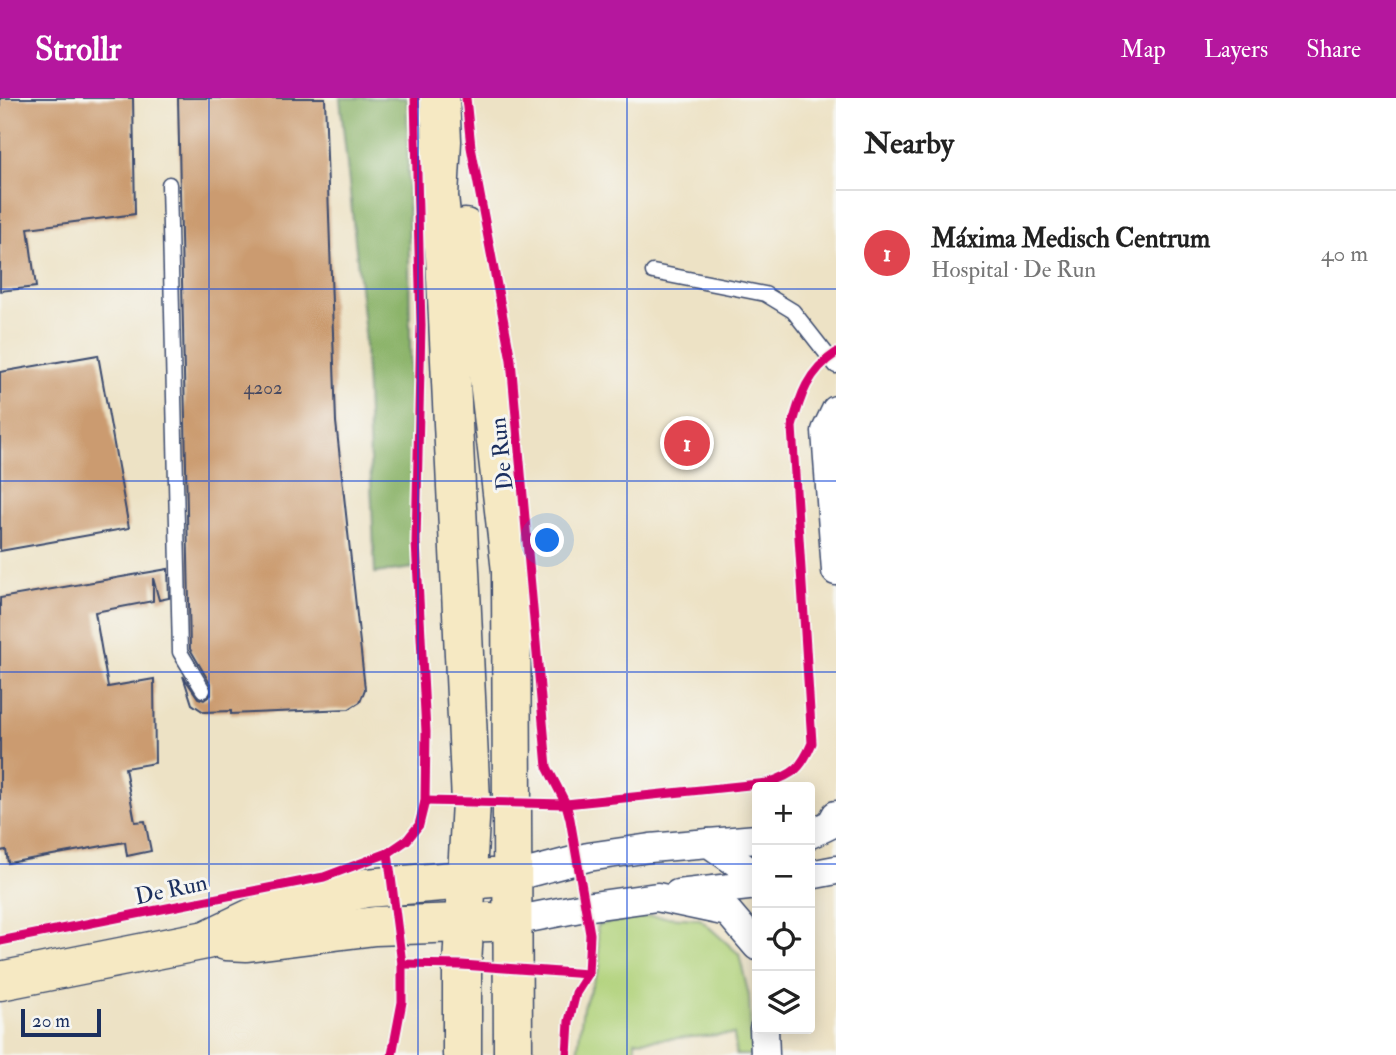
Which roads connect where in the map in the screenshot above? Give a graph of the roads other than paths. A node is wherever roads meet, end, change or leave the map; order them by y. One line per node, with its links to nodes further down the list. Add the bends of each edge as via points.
1 (440, 98): 2 (main road, De Run)
2 (442, 141): 15 (main road, De Run, via 462,209 489,380 510,571); 17 (main road, De Run, via 439,196 470,778)
3 (169, 184): 8 (lane, via 180,652)
4 (653, 272): 5 (lane, via 765,294 793,311)
5 (836, 366)
6 (836, 410): 7 (street, via 826,431)
7 (836, 571)
8 (204, 690)
9 (836, 815): 10 (street, via 831,824)
10 (815, 832)
11 (752, 840): 12 (street)
12 (709, 844): 15 (street, via 588,857); 16 (street)
13 (836, 870): 14 (street)
14 (815, 874)
15 (512, 877): 17 (main road); 20 (main road, De Run)
16 (752, 877)
17 (468, 881): 21 (main road, De Run); 22 (main road, via 366,888 272,911)
18 (752, 884): 19 (street)
19 (657, 897): 20 (street); 23 (street, via 728,912)
20 (513, 921): 21 (main road); 27 (main road, De Run)
21 (465, 922): 22 (main road, via 375,926 247,942); 26 (main road, De Run)
22 (206, 940): 24 (main road)
23 (752, 940)
24 (0, 981)
25 (764, 1034): 28 (street)
26 (462, 1055)
27 (513, 1055)
28 (765, 1055)

